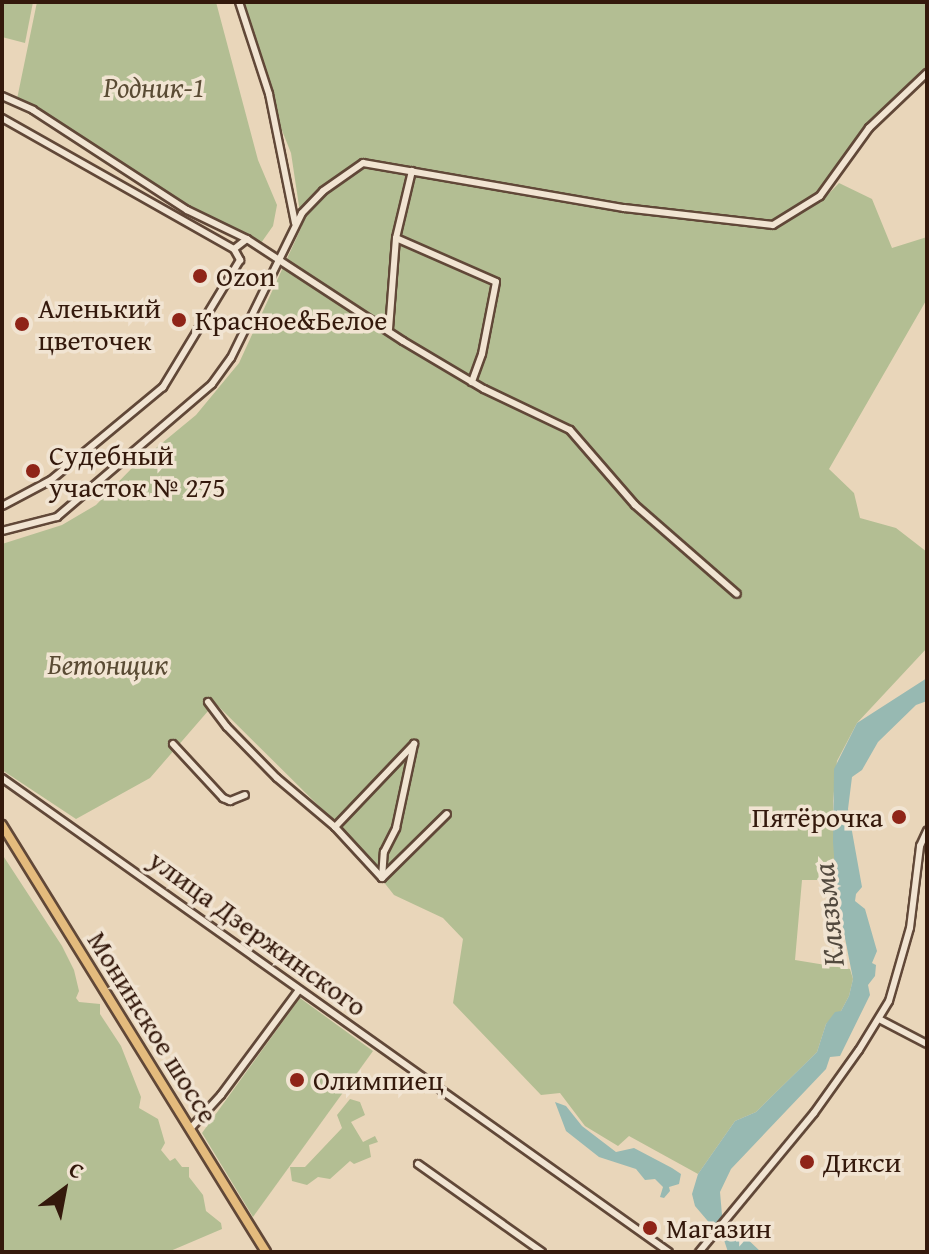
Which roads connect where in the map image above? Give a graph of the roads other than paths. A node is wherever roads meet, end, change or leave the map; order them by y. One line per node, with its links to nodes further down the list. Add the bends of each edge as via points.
1 (239, 2): 6 (street, via 269,94)
2 (927, 73): 5 (street, via 869,128 820,196 773,225 624,208)
3 (2, 96): 8 (street, via 33,110 187,210)
4 (2, 118): 9 (street)
5 (412, 171): 6 (street, via 363,163 323,191); 7 (street)
6 (295, 223): 10 (street)
7 (396, 238): 11 (street); 12 (street, via 496,282)
8 (247, 239): 9 (street); 10 (street)
9 (234, 249): 13 (street, via 240,260 163,387 51,480)
10 (278, 262): 11 (street); 14 (street, via 231,358 212,384 57,517)
11 (389, 330): 12 (street)
12 (472, 382): 15 (street, via 570,430 635,505)
13 (2, 506)
14 (2, 531)
15 (737, 594)
16 (208, 702): 22 (street, via 277,778)
17 (173, 744): 19 (street, via 223,798)
18 (2, 778): 25 (street, улица Дзержинского)
19 (245, 795)
20 (447, 814): 24 (street)
21 (2, 825): 28 (main road, Монинское шоссе)
22 (335, 827): 24 (street); 24 (street, via 414,744 396,828 384,852)
23 (927, 831): 26 (street, via 920,846 910,928)
24 (382, 878)
25 (299, 990): 28 (street); 32 (street, улица Дзержинского)
26 (879, 1019): 27 (street); 33 (street, via 814,1113)
27 (927, 1044)
28 (190, 1129): 30 (main road, Монинское шоссе)
29 (418, 1164): 31 (street)
30 (266, 1252)
31 (542, 1252)
32 (669, 1252)
33 (699, 1252)

